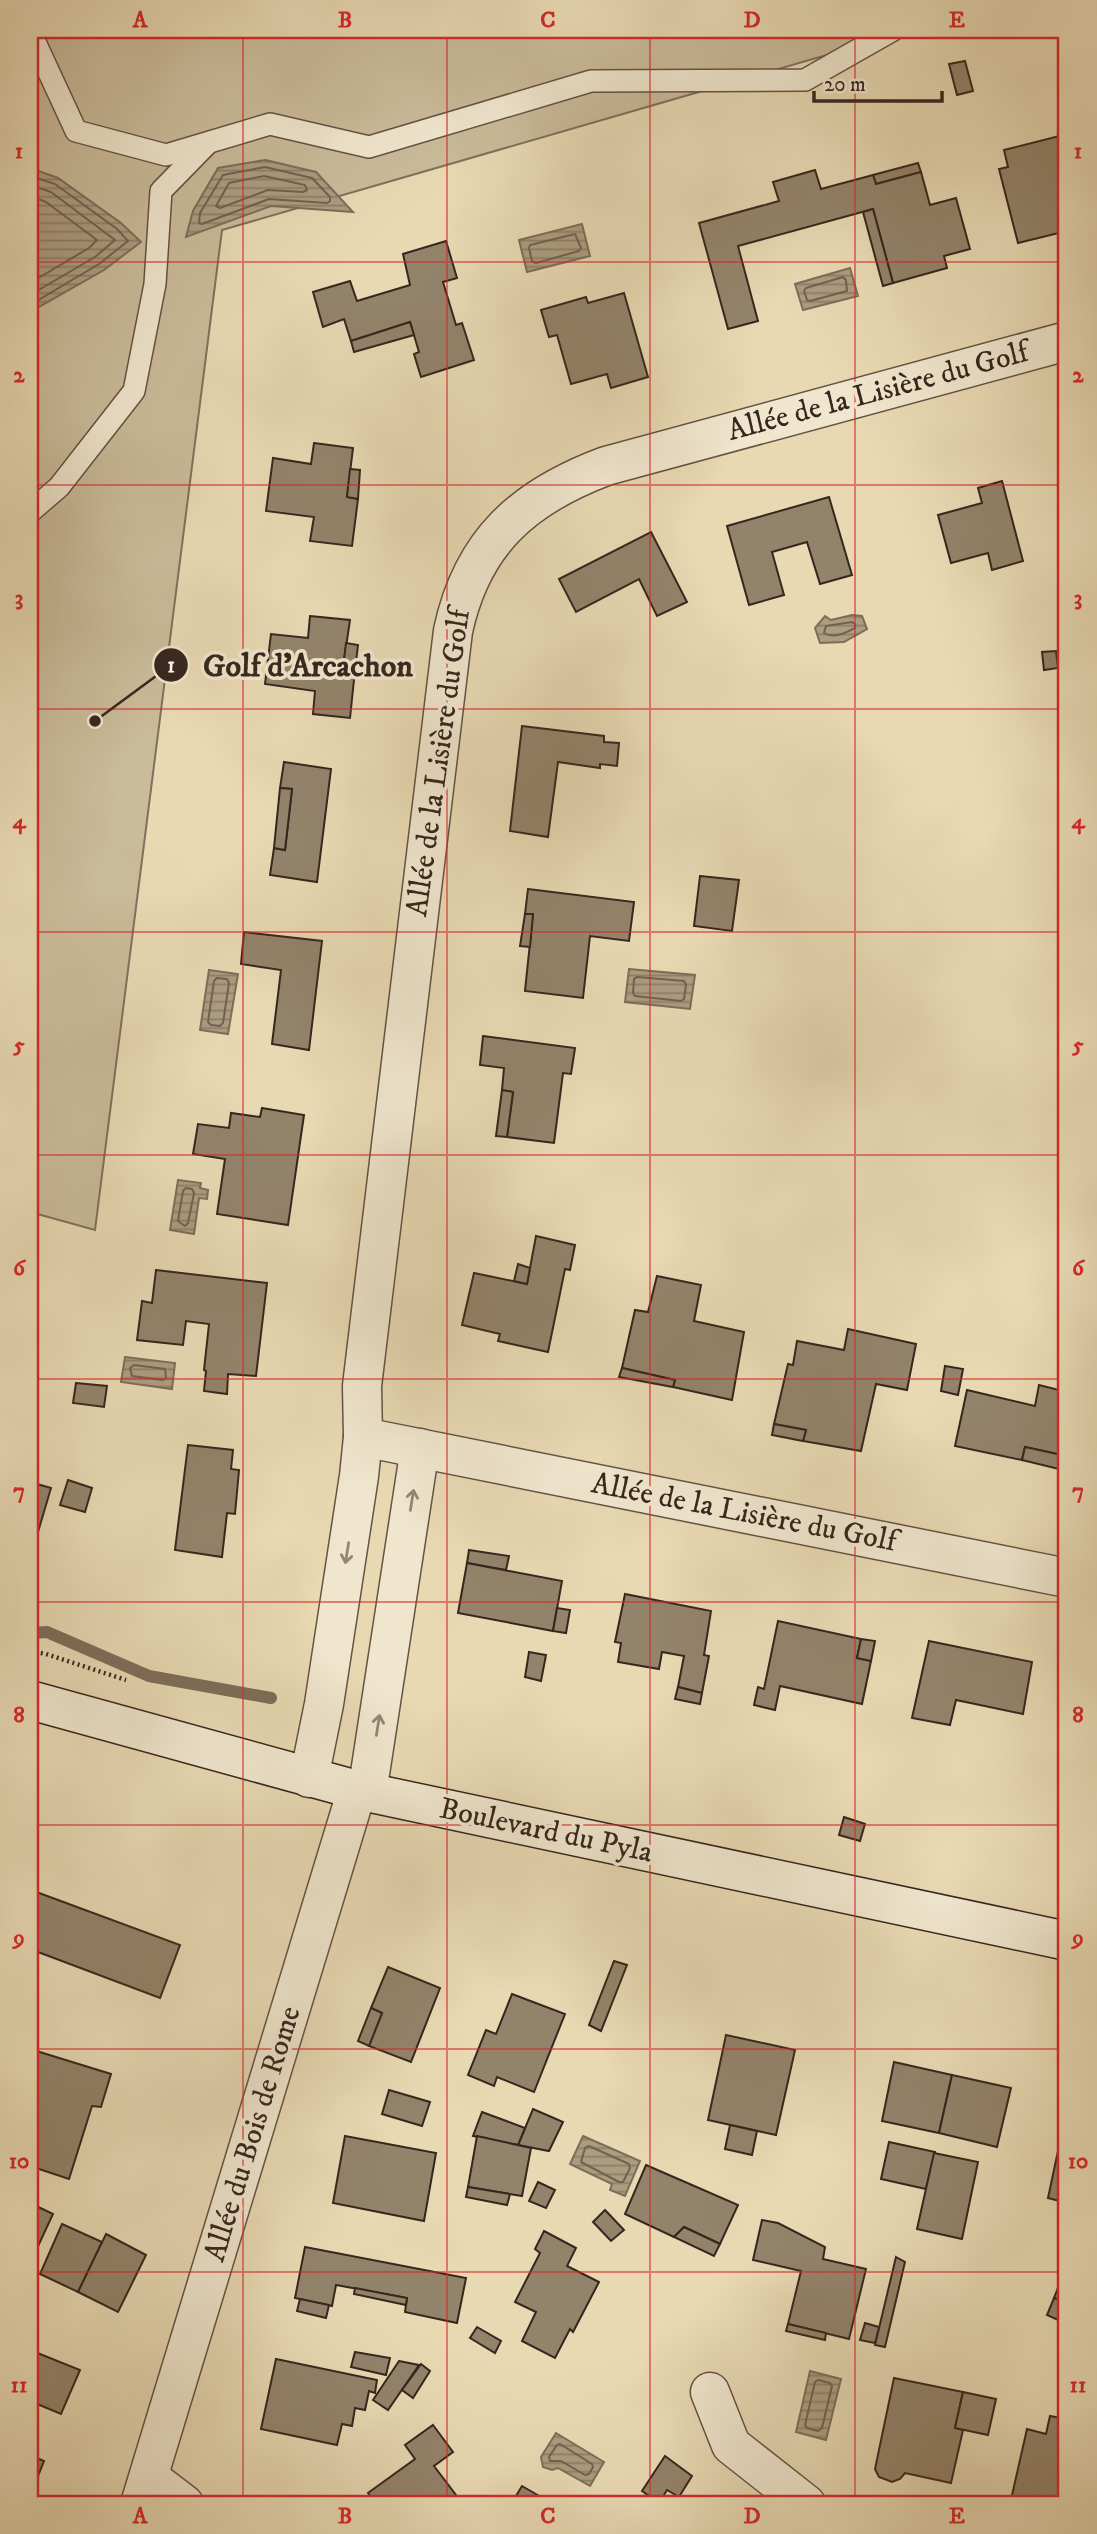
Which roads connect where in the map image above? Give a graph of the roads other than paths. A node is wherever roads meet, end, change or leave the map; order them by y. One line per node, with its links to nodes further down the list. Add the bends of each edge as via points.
1 (37, 30): 3 (lane, via 34,40 76,131 166,155)
2 (893, 30): 3 (lane, via 806,80 591,81 369,146 270,124)
3 (211, 140): 5 (lane, via 161,191 155,284 134,391 59,487)
4 (1067, 341): 6 (street, Allée de la Lisière du Golf, via 606,466 544,495 489,545 459,600 453,631 362,1386)
5 (30, 512)
6 (363, 1437): 7 (street, Allée de la Lisière du Golf); 10 (street, Allée de la Lisière du Golf, one-way to 10)
7 (420, 1448): 8 (street, Allée de la Lisière du Golf); 11 (street, one-way to 7)
8 (1067, 1578)
9 (30, 1700): 10 (street, Boulevard du Pyla)
10 (309, 1778): 11 (street, Boulevard du Pyla)
11 (362, 1791): 12 (street, Boulevard du Pyla); 14 (street, Allée du Bois de Rome)
12 (1067, 1941)
13 (710, 2392): 16 (street, via 731,2445)
14 (145, 2491): 15 (street, Allée du Bois de Rome)
15 (184, 2504)
16 (806, 2504)

